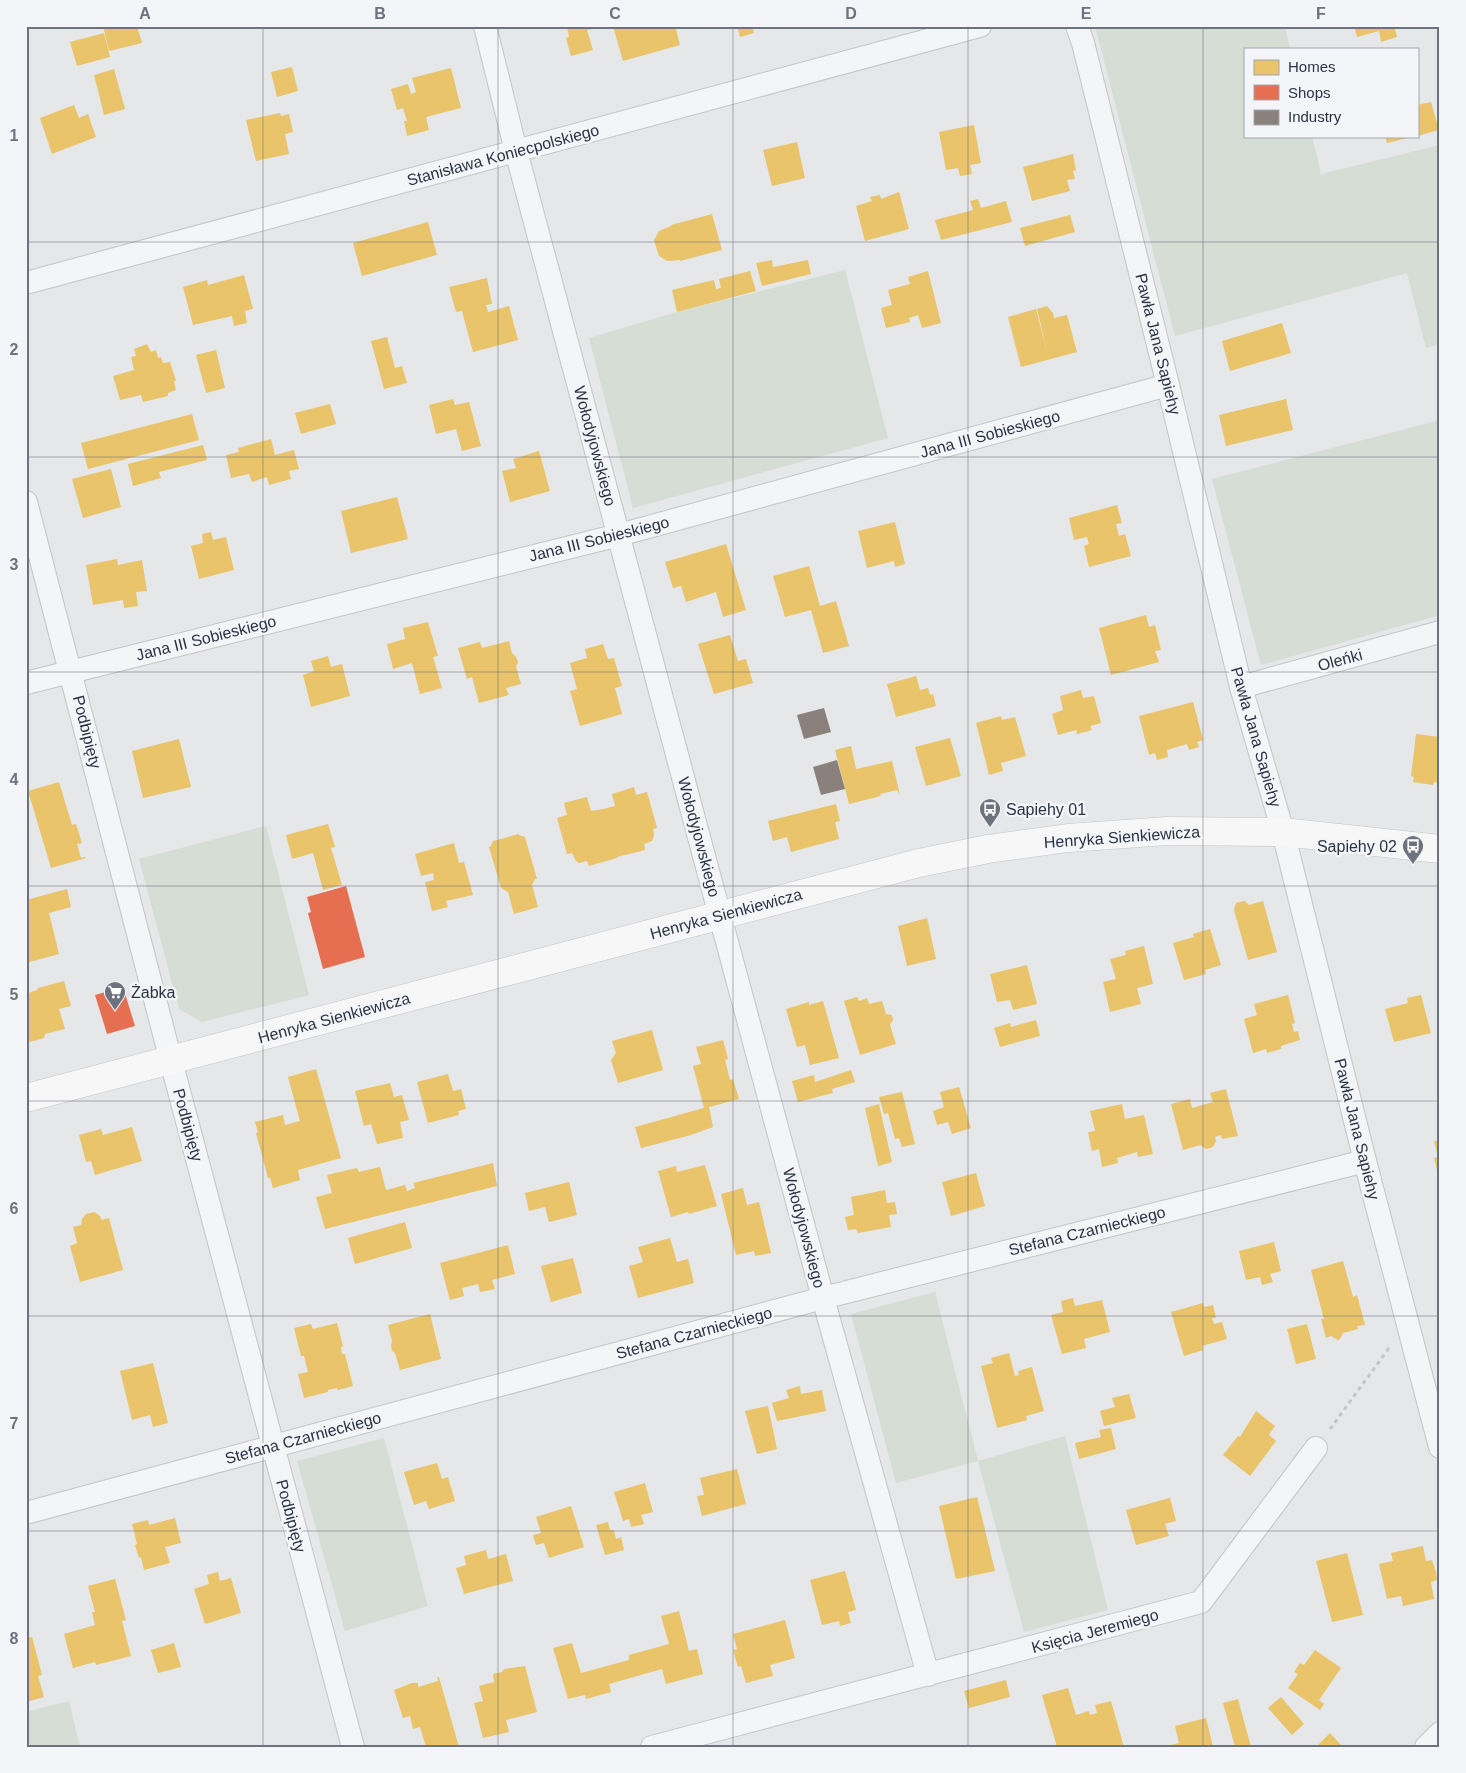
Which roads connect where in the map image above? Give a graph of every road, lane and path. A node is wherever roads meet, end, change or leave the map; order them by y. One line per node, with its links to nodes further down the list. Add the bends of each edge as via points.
1 (485, 26): 4 (street, Wołodyjowskiego)
2 (980, 26): 4 (street, Stanisława Koniecpolskiego)
3 (1077, 26): 6 (street, Pawła Jana Sapiehy)
4 (516, 151): 5 (street, Stanisława Koniecpolskiego); 8 (street, Wołodyjowskiego)
5 (26, 283)
6 (1168, 385): 8 (street, Jana III Sobieskiego); 12 (street, Pawła Jana Sapiehy)
7 (26, 502): 10 (street, Podbipięty)
8 (619, 535): 10 (street, Jana III Sobieskiego); 15 (street, Wołodyjowskiego)
9 (1440, 632): 12 (street, Oleńki)
10 (71, 671): 11 (street, Jana III Sobieskiego); 16 (street, Podbipięty)
11 (26, 683)
12 (1240, 687): 13 (street, Pawła Jana Sapiehy)
13 (1283, 832): 14 (street, Henryka Sienkiewicza); 15 (street, Henryka Sienkiewicza, via 1167,832 1068,838 988,849 919,863); 18 (street, Pawła Jana Sapiehy)
14 (1440, 849)
15 (720, 916): 16 (street, Henryka Sienkiewicza); 19 (street, Wołodyjowskiego)
16 (171, 1060): 17 (street, Henryka Sienkiewicza); 21 (street, Podbipięty)
17 (26, 1098)
18 (1365, 1161): 19 (street, Stefana Czarnieckiego); 20 (street, Pawła Jana Sapiehy)
19 (823, 1298): 21 (street, Stefana Czarnieckiego); 25 (street, Wołodyjowskiego)
20 (1408, 1323): 22 (street, Pawła Jana Sapiehy); 23 (path)
21 (272, 1446): 24 (street, Stefana Czarnieckiego); 27 (street, Podbipięty)
22 (1440, 1447)
23 (1316, 1448): 25 (street, Księcia Jeremiego, via 1201,1602)
24 (26, 1513)
25 (928, 1675): 28 (street, Księcia Jeremiego)
26 (1440, 1733): 29 (street)
27 (353, 1747)
28 (652, 1747)
29 (1426, 1747)

